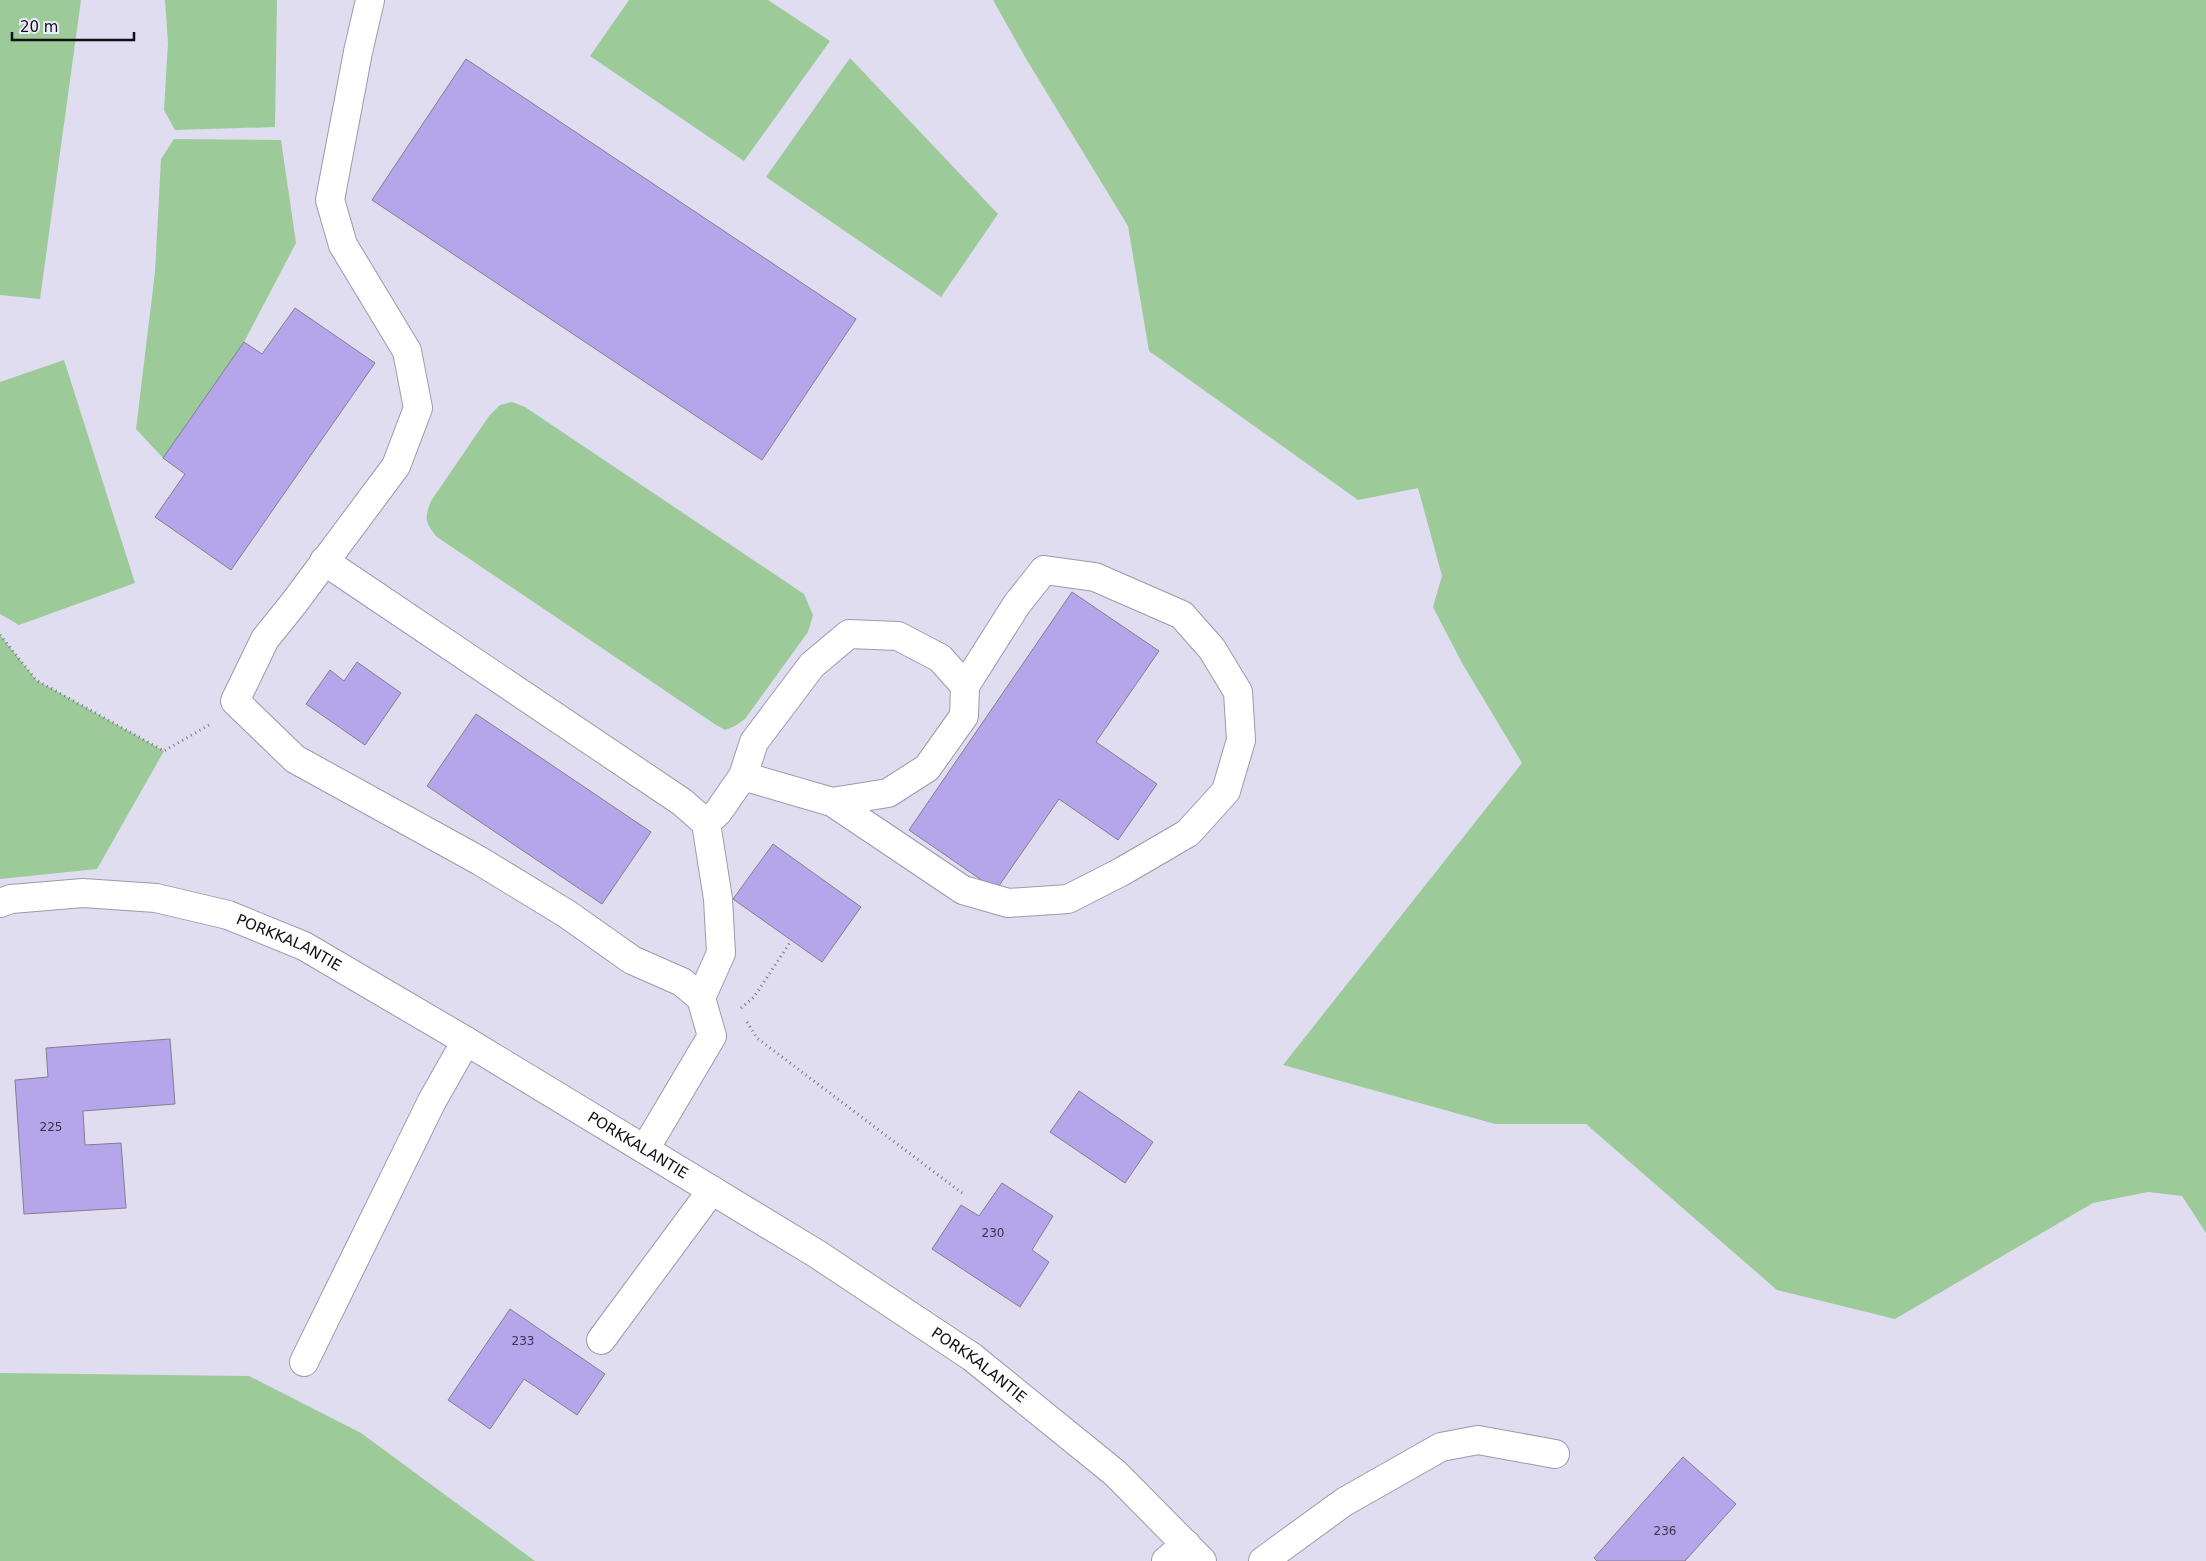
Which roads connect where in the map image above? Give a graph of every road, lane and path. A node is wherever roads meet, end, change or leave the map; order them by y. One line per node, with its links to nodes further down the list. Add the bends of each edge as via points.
1 (370, 0): 2 (street, via 330,200 343,245 407,351 418,408 396,466)
2 (324, 562): 5 (street, via 265,639); 8 (street, via 682,802)
3 (0, 635): 5 (path, via 36,680 164,751 208,726)
4 (965, 686): 6 (street, via 940,658 898,636 849,634 812,665 754,742); 7 (street, via 964,716 928,768 888,793); 7 (street, via 1017,604 1044,570 1095,577 1182,615 1212,649 1238,692 1241,740 1226,791 1188,833 1121,872 1068,899 1008,903 963,890)
5 (235, 701): 11 (street, via 295,759 480,861 567,914 632,960 682,982)
6 (743, 776): 7 (street); 8 (street, via 718,812)
7 (832, 802)
8 (706, 823): 11 (street, via 718,899 721,953)
9 (0, 903): 14 (street, PORKKALANTIE, via 11,899 83,892 156,898 228,915 304,946)
10 (791, 941): 12 (path)
11 (701, 998): 15 (street, via 712,1036)
12 (754, 998)
13 (740, 1009): 17 (path, via 757,1038)
14 (466, 1041): 15 (street, PORKKALANTIE); 19 (street, via 432,1101)
15 (645, 1149): 16 (street, PORKKALANTIE)
16 (712, 1190): 18 (street); 21 (street, PORKKALANTIE, via 817,1254 972,1357 1116,1473)
17 (962, 1193)
18 (601, 1340)
19 (304, 1362)
20 (1556, 1454): 22 (street, via 1478,1440 1441,1447 1344,1502)
21 (1185, 1555)
22 (1263, 1561)

